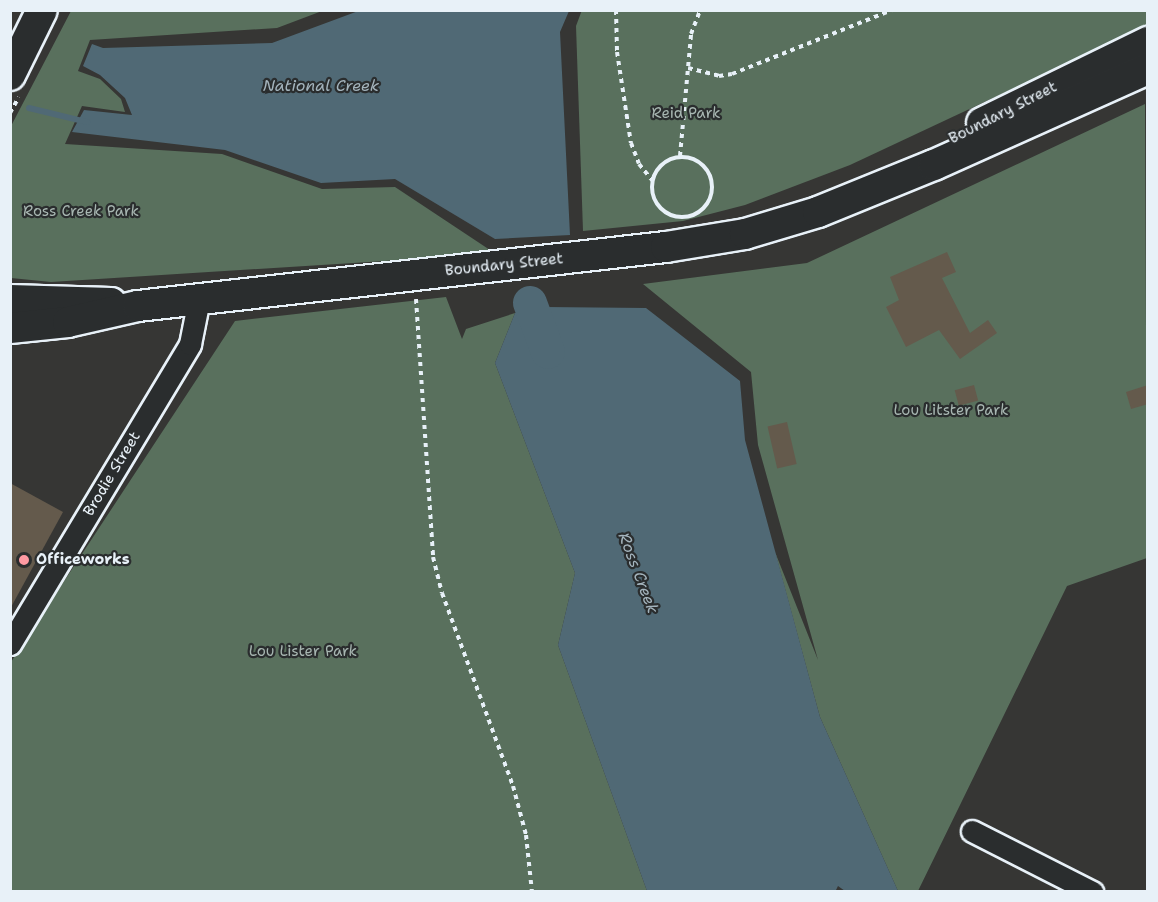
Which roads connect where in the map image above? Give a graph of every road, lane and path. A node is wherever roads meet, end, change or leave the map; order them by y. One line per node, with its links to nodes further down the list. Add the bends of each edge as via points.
1 (42, 10): 8 (main road)
2 (616, 10): 10 (path, via 617,52 631,143 639,164)
3 (700, 10): 6 (path, via 691,34)
4 (892, 10): 6 (path, via 732,74 719,76)
5 (1148, 42): 11 (main road, Boundary Street, via 927,152)
6 (688, 68): 9 (path)
7 (1148, 69): 11 (main road, Boundary Street)
8 (10, 75)
9 (680, 156): 10 (path, via 662,164); 10 (path, via 699,161 711,177 711,197 698,213 678,217 668,214 654,200)
10 (652, 180)
11 (863, 193): 12 (main road, Boundary Street, via 779,225 678,246)
12 (199, 299): 15 (main road, Boundary Street); 17 (street, Brodie Street, via 190,344)
13 (416, 299): 19 (path, via 433,557 442,593 513,786 526,836)
14 (10, 300): 15 (main road, Boundary Street)
15 (138, 306): 16 (main road, Boundary Street, via 68,322)
16 (10, 328)
17 (10, 644)
18 (972, 831): 20 (street)
19 (532, 891)
20 (1092, 891)

